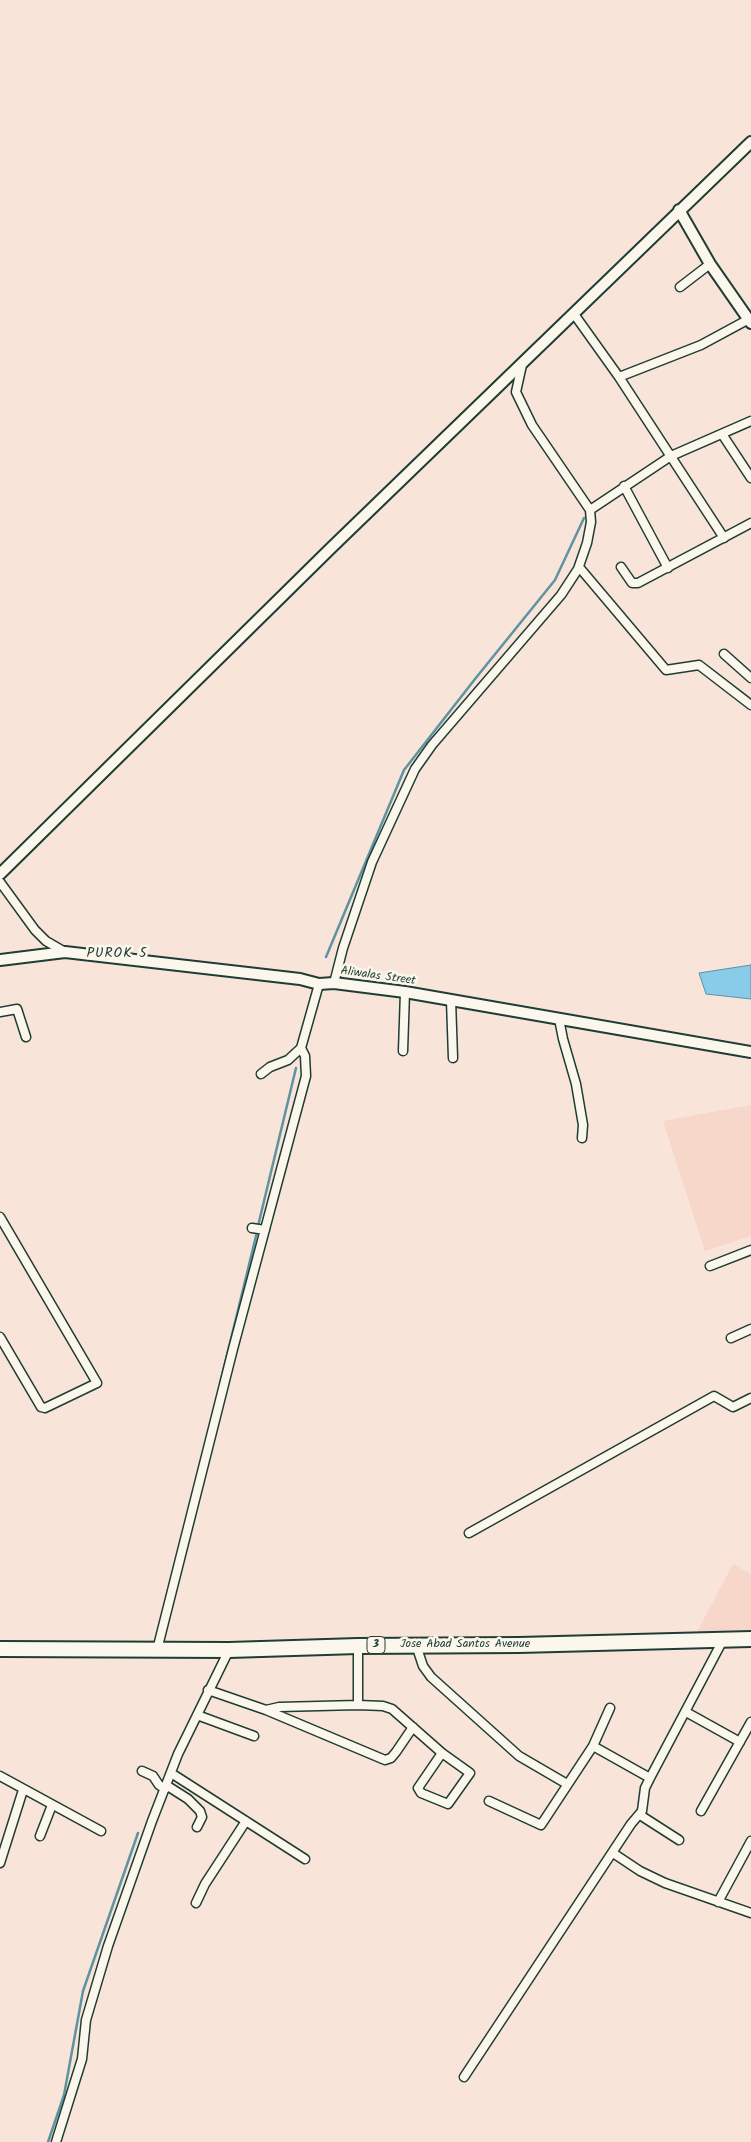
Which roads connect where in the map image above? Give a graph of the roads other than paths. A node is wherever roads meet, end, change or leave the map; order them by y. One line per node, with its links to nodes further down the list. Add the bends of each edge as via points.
1 (751, 142): 2 (street)
2 (679, 210): 3 (street); 5 (street)
3 (710, 264): 4 (street); 6 (street)
4 (680, 287)
5 (574, 314): 7 (street); 8 (street)
6 (750, 321): 8 (street, via 701,345)
7 (522, 365): 14 (street, via 516,392 521,406); 23 (street)
8 (619, 377): 11 (street)
9 (751, 421): 10 (street)
10 (722, 434): 11 (street); 12 (street)
11 (671, 456): 13 (street); 16 (street)
12 (751, 478)
13 (624, 486): 14 (street); 19 (street)
14 (590, 510): 17 (street, via 587,543)
15 (751, 523): 16 (street)
16 (724, 538): 19 (street)
17 (579, 566): 22 (street, via 666,670 699,665); 28 (street, via 561,595 415,769 372,862)
18 (622, 567): 19 (street, via 634,584)
19 (668, 568)
20 (724, 654): 21 (street)
21 (751, 678)
22 (751, 705)
23 (0, 874)
24 (0, 882): 25 (street, via 35,930)
25 (65, 952): 26 (street, Aliwalas Street); 27 (street, Aliwalas Street, via 300,979)
26 (0, 960)
27 (319, 984): 28 (street, Aliwalas Street); 34 (street)
28 (334, 984): 29 (street, Aliwalas Street)
29 (404, 992): 30 (street, Aliwalas Street); 35 (street)
30 (451, 1000): 32 (street, Aliwalas Street); 37 (street)
31 (0, 1012): 33 (street, via 17,1009)
32 (559, 1019): 36 (street, Aliwalas Street); 39 (street, via 576,1084)
33 (26, 1037)
34 (301, 1048): 38 (street, via 288,1060); 42 (street, via 305,1056 306,1076)
35 (404, 1051)
36 (751, 1052)
37 (453, 1058)
38 (262, 1074)
39 (582, 1138)
40 (0, 1217): 46 (street, via 97,1382 45,1408 41,1407)
41 (252, 1228): 42 (street)
42 (264, 1230): 55 (street)
43 (751, 1250): 44 (street)
44 (710, 1266)
45 (751, 1330): 47 (street)
46 (0, 1337)
47 (731, 1338)
48 (751, 1398): 49 (street, via 733,1407 714,1396)
49 (469, 1533)
50 (751, 1639): 51 (highway, Jose Abad Santos Avenue / 3)
51 (724, 1640): 52 (highway, Jose Abad Santos Avenue / 3); 61 (street)
52 (416, 1645): 53 (highway, Jose Abad Santos Avenue / 3); 73 (street, via 431,1678 519,1756)
53 (358, 1646): 56 (highway, Jose Abad Santos Avenue / 3); 58 (street)
54 (0, 1649): 55 (highway, Jose Abad Santos Avenue / 3)
55 (157, 1650): 56 (highway, Jose Abad Santos Avenue / 3)
56 (229, 1650): 57 (street)
57 (208, 1690): 60 (street); 62 (street)
58 (358, 1706): 60 (street); 64 (street, via 392,1709)
59 (610, 1708): 67 (street)
60 (266, 1710): 64 (street, via 385,1760 391,1758)
61 (686, 1712): 66 (street); 72 (street)
62 (197, 1715): 65 (street); 70 (street)
63 (751, 1722): 66 (street)
64 (413, 1727): 68 (street)
65 (254, 1736)
66 (740, 1742): 78 (street)
67 (593, 1746): 72 (street); 73 (street)
68 (442, 1752): 68 (street, via 418,1788 421,1793 448,1804 470,1773)
69 (142, 1772): 74 (street)
70 (171, 1773): 74 (street); 80 (street)
71 (0, 1776): 75 (street)
72 (650, 1778): 79 (street)
73 (567, 1784): 76 (street, via 541,1825)
74 (166, 1787): 81 (street, via 188,1798 200,1811 202,1817); 93 (street, via 108,1946 86,2020 82,2059)
75 (22, 1790): 77 (street); 88 (street)
76 (489, 1801)
77 (52, 1805): 82 (street); 83 (street)
78 (700, 1811)
79 (640, 1815): 84 (street); 86 (street)
80 (246, 1821): 87 (street); 90 (street)
81 (197, 1827)
82 (100, 1831)
83 (40, 1836)
84 (679, 1840)
85 (751, 1841): 89 (street)
86 (613, 1853): 89 (street, via 654,1878); 92 (street)
87 (305, 1859)
88 (0, 1863)
89 (718, 1902): 91 (street)
90 (196, 1903)
91 (751, 1913)
92 (464, 2077)
93 (56, 2142)

